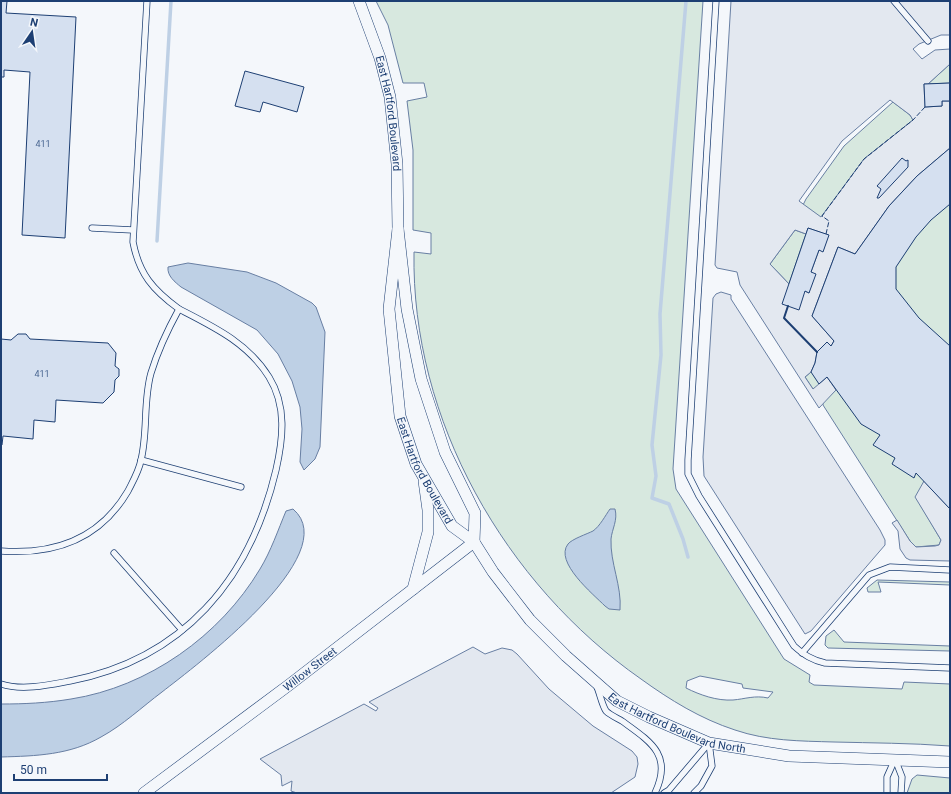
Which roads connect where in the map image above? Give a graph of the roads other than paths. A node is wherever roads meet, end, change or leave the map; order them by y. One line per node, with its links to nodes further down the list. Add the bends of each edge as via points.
1 (147, 1): 8 (lane)
2 (359, 1): 7 (street, East Hartford Boulevard, via 380,58 390,97 397,164)
3 (716, 1): 19 (lane, via 688,474 703,503 794,646)
4 (894, 1): 5 (lane)
5 (928, 41)
6 (92, 228): 8 (lane)
7 (398, 229): 11 (street, East Hartford Boulevard, via 389,310 396,383 400,416); 13 (street, East Hartford Boulevard, via 407,309 421,379 445,452 475,513)
8 (133, 230): 9 (lane, via 135,254 148,281)
9 (179, 309): 10 (lane, via 165,334 151,373); 18 (lane, via 232,338 254,356 270,378 282,409 283,428 272,486 253,541 225,586)
10 (141, 460): 12 (lane); 14 (lane, via 122,502 93,530 66,545 39,552)
11 (423, 477): 13 (street, East Hartford Boulevard, via 452,526); 17 (street, via 428,532)
12 (241, 487)
13 (474, 542): 17 (street, Willow Street); 21 (street, East Hartford Boulevard North, via 493,572 530,620)
14 (1, 551)
15 (114, 553): 18 (lane)
16 (950, 570): 19 (lane, via 896,567 883,568 869,575)
17 (413, 589): 26 (street, Willow Street, via 290,685)
18 (182, 630): 22 (lane, via 129,663 87,677 50,685)
19 (802, 653): 20 (lane, via 812,660 825,663)
20 (950, 668)
21 (595, 681): 23 (street, East Hartford Boulevard North, via 617,701); 27 (lane, via 606,710 645,738 657,751 662,763 662,776)
22 (2, 685)
23 (709, 743): 24 (street, East Hartford Boulevard North, via 789,756); 28 (lane); 29 (lane, via 712,766)
24 (895, 759): 25 (street, East Hartford Boulevard North); 30 (lane, via 887,777); 31 (lane, via 902,777)
25 (950, 762)
26 (144, 793)
27 (655, 793)
28 (664, 793)
29 (694, 793)
30 (887, 793)
31 (901, 793)

